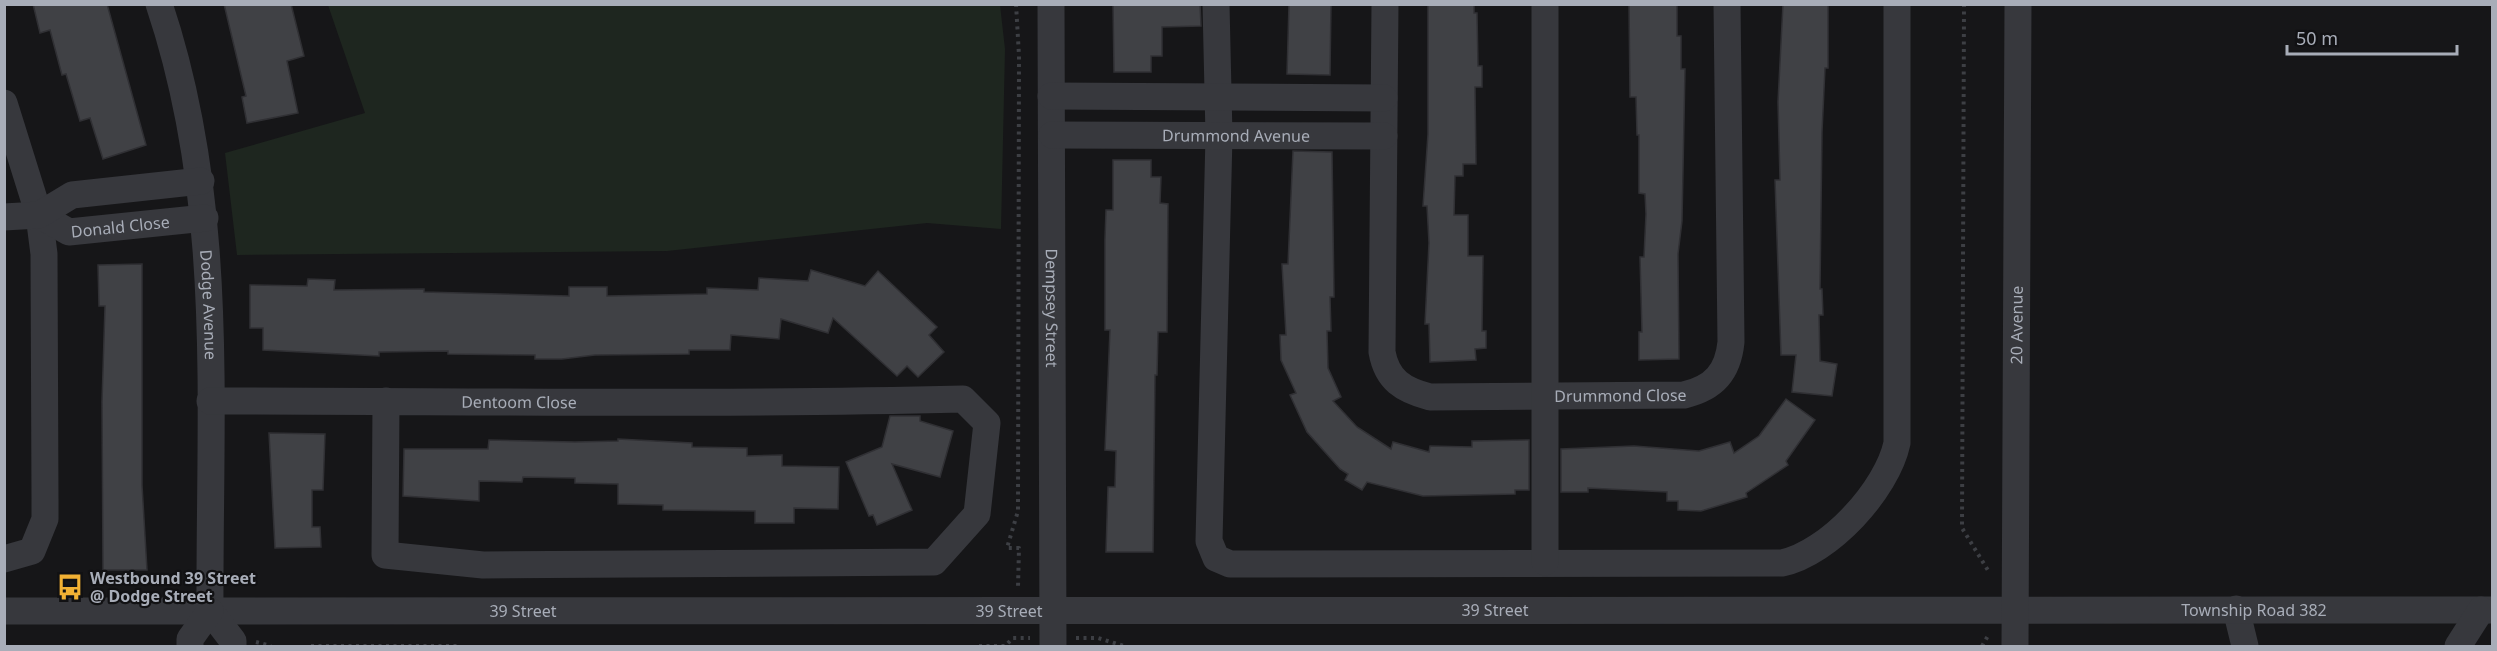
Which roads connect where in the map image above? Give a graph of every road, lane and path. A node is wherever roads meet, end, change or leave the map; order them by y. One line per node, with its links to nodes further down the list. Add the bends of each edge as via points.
1 (159, 4): 18 (street, Dodge Avenue, via 178,65)
2 (1016, 4): 28 (path, via 1018,511 1007,548 1018,548)
3 (1051, 4): 11 (street, Dempsey Street)
4 (1216, 4): 12 (street)
5 (1385, 4): 13 (street)
6 (1545, 4): 22 (street)
7 (1727, 4): 22 (street, Drummond Close, via 1731,342 1726,366 1713,384 1684,395)
8 (1897, 4): 26 (street, via 1899,418 1893,463 1880,484 1856,513 1813,551 1790,562)
9 (1964, 4): 27 (path, via 1962,528 1988,568)
10 (2018, 4): 33 (street, 20 Avenue)
11 (1051, 96): 12 (street); 15 (street, Dempsey Street)
12 (1220, 97): 13 (street); 16 (street)
13 (1384, 98): 17 (street)
14 (4, 103): 19 (street)
15 (1052, 135): 16 (street, Drummond Avenue); 34 (street, Dempsey Street)
16 (1219, 136): 17 (street, Drummond Avenue); 26 (street, via 1209,541 1216,558 1230,564)
17 (1384, 136): 22 (street, Drummond Close, via 1382,352 1389,376 1412,393 1430,397)
18 (201, 181): 19 (street, Donald Close, via 72,195); 21 (street, Dodge Avenue)
19 (39, 215): 20 (street, Donald Close); 21 (street, Donald Close, via 69,232); 25 (street, via 44,254 45,519 32,550)
20 (4, 217)
21 (205, 218): 23 (street, Dodge Avenue, via 210,286)
22 (1544, 396): 26 (street)
23 (210, 401): 24 (street, Dentoom Close); 32 (street, Dodge Avenue)
24 (386, 401): 24 (street, Dentoom Close, via 963,399 987,423 977,514 933,562 483,565 385,555)
25 (4, 559)
26 (1545, 562)
27 (1989, 577)
28 (1019, 582)
29 (2236, 609): 30 (street, Township Road 382); 33 (street, Township Road 382); 46 (street)
30 (2487, 610): 47 (street)
31 (4, 611): 32 (street, 39 Street)
32 (210, 611): 34 (street, 39 Street); 37 (street, via 232,641); 38 (street, via 190,639)
33 (2015, 611): 34 (street, 39 Street); 45 (street, 20 Avenue)
34 (1053, 612): 43 (street, Dempsey Street)
35 (1098, 638): 44 (path)
36 (1009, 642): 42 (path, via 1005,646)
37 (244, 644): 39 (path)
38 (190, 646)
39 (271, 646)
40 (311, 646): 41 (path)
41 (458, 646)
42 (979, 646)
43 (1053, 646)
44 (1125, 646)
45 (2015, 646)
46 (2245, 646)
47 (2458, 646)

